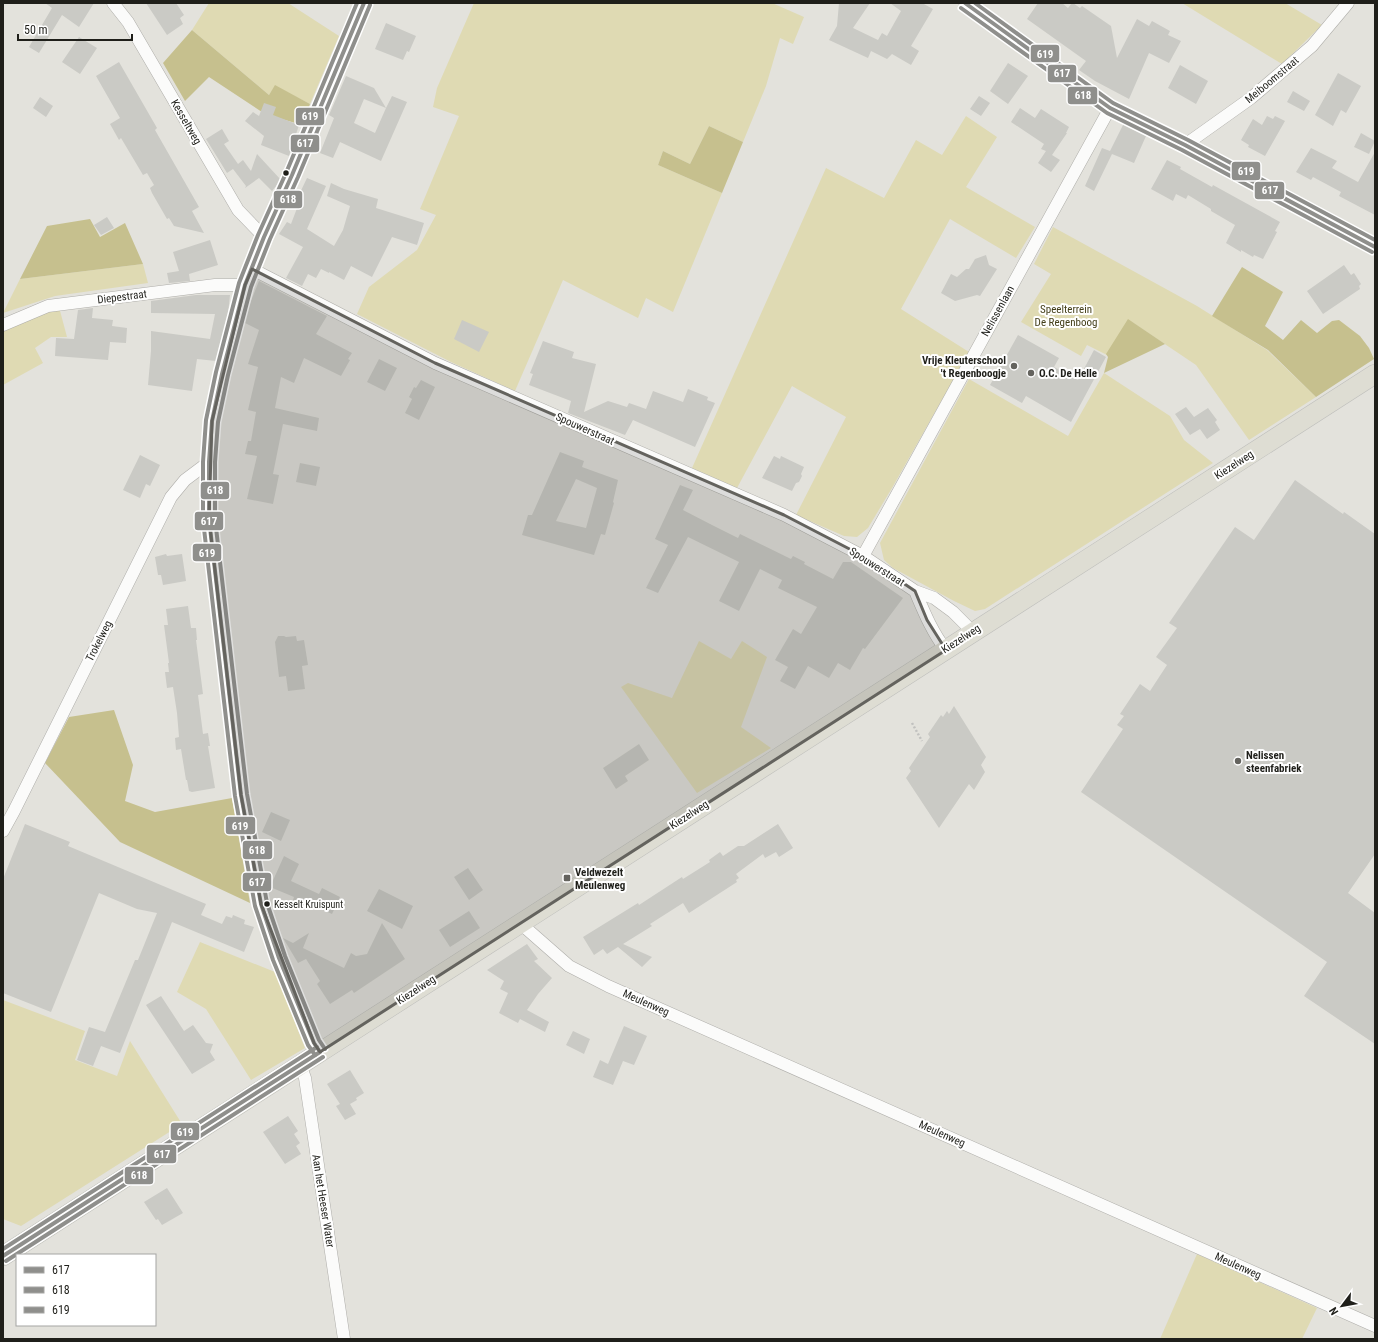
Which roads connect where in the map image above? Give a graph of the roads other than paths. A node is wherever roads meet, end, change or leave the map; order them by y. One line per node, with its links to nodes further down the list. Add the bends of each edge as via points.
1 (113, 3): 7 (street, Kesseltweg, via 128,22 238,210)
2 (364, 3): 7 (street)
3 (965, 3): 5 (street)
4 (1348, 3): 6 (street, Meiboomstraat, via 1312,46 1251,98)
5 (1110, 108): 6 (street); 14 (street, Nelissenlaan)
6 (1185, 145): 8 (street)
7 (264, 237): 9 (street)
8 (1375, 247)
9 (252, 268): 10 (street); 14 (street, Spouwerstraat, via 435,364 784,515)
10 (245, 285): 11 (street, Diepestraat, via 215,285 48,306); 13 (street, via 220,380 212,422)
11 (3, 325)
12 (1375, 374): 16 (main road, Kiezelweg)
13 (209, 462): 18 (street, Trokelweg, via 185,480 171,497); 20 (street, via 209,519 240,779 261,904 279,958)
14 (863, 556): 15 (street, Spouwerstraat)
15 (915, 591): 16 (street, Spouwerstraat, via 934,598 953,612); 17 (street, Spouwerstraat, via 927,620)
16 (972, 632): 17 (main road, Kiezelweg)
17 (946, 650): 19 (main road, Kiezelweg)
18 (3, 831)
19 (520, 923): 20 (main road, Kiezelweg); 23 (street, Meulenweg, via 569,966 608,986)
20 (320, 1052): 21 (main road, Kiezelweg)
21 (300, 1064): 22 (main road, Kiezelweg); 24 (street, Aan het Heeser Water, via 305,1078)
22 (3, 1256)
23 (1375, 1326)
24 (344, 1339)

